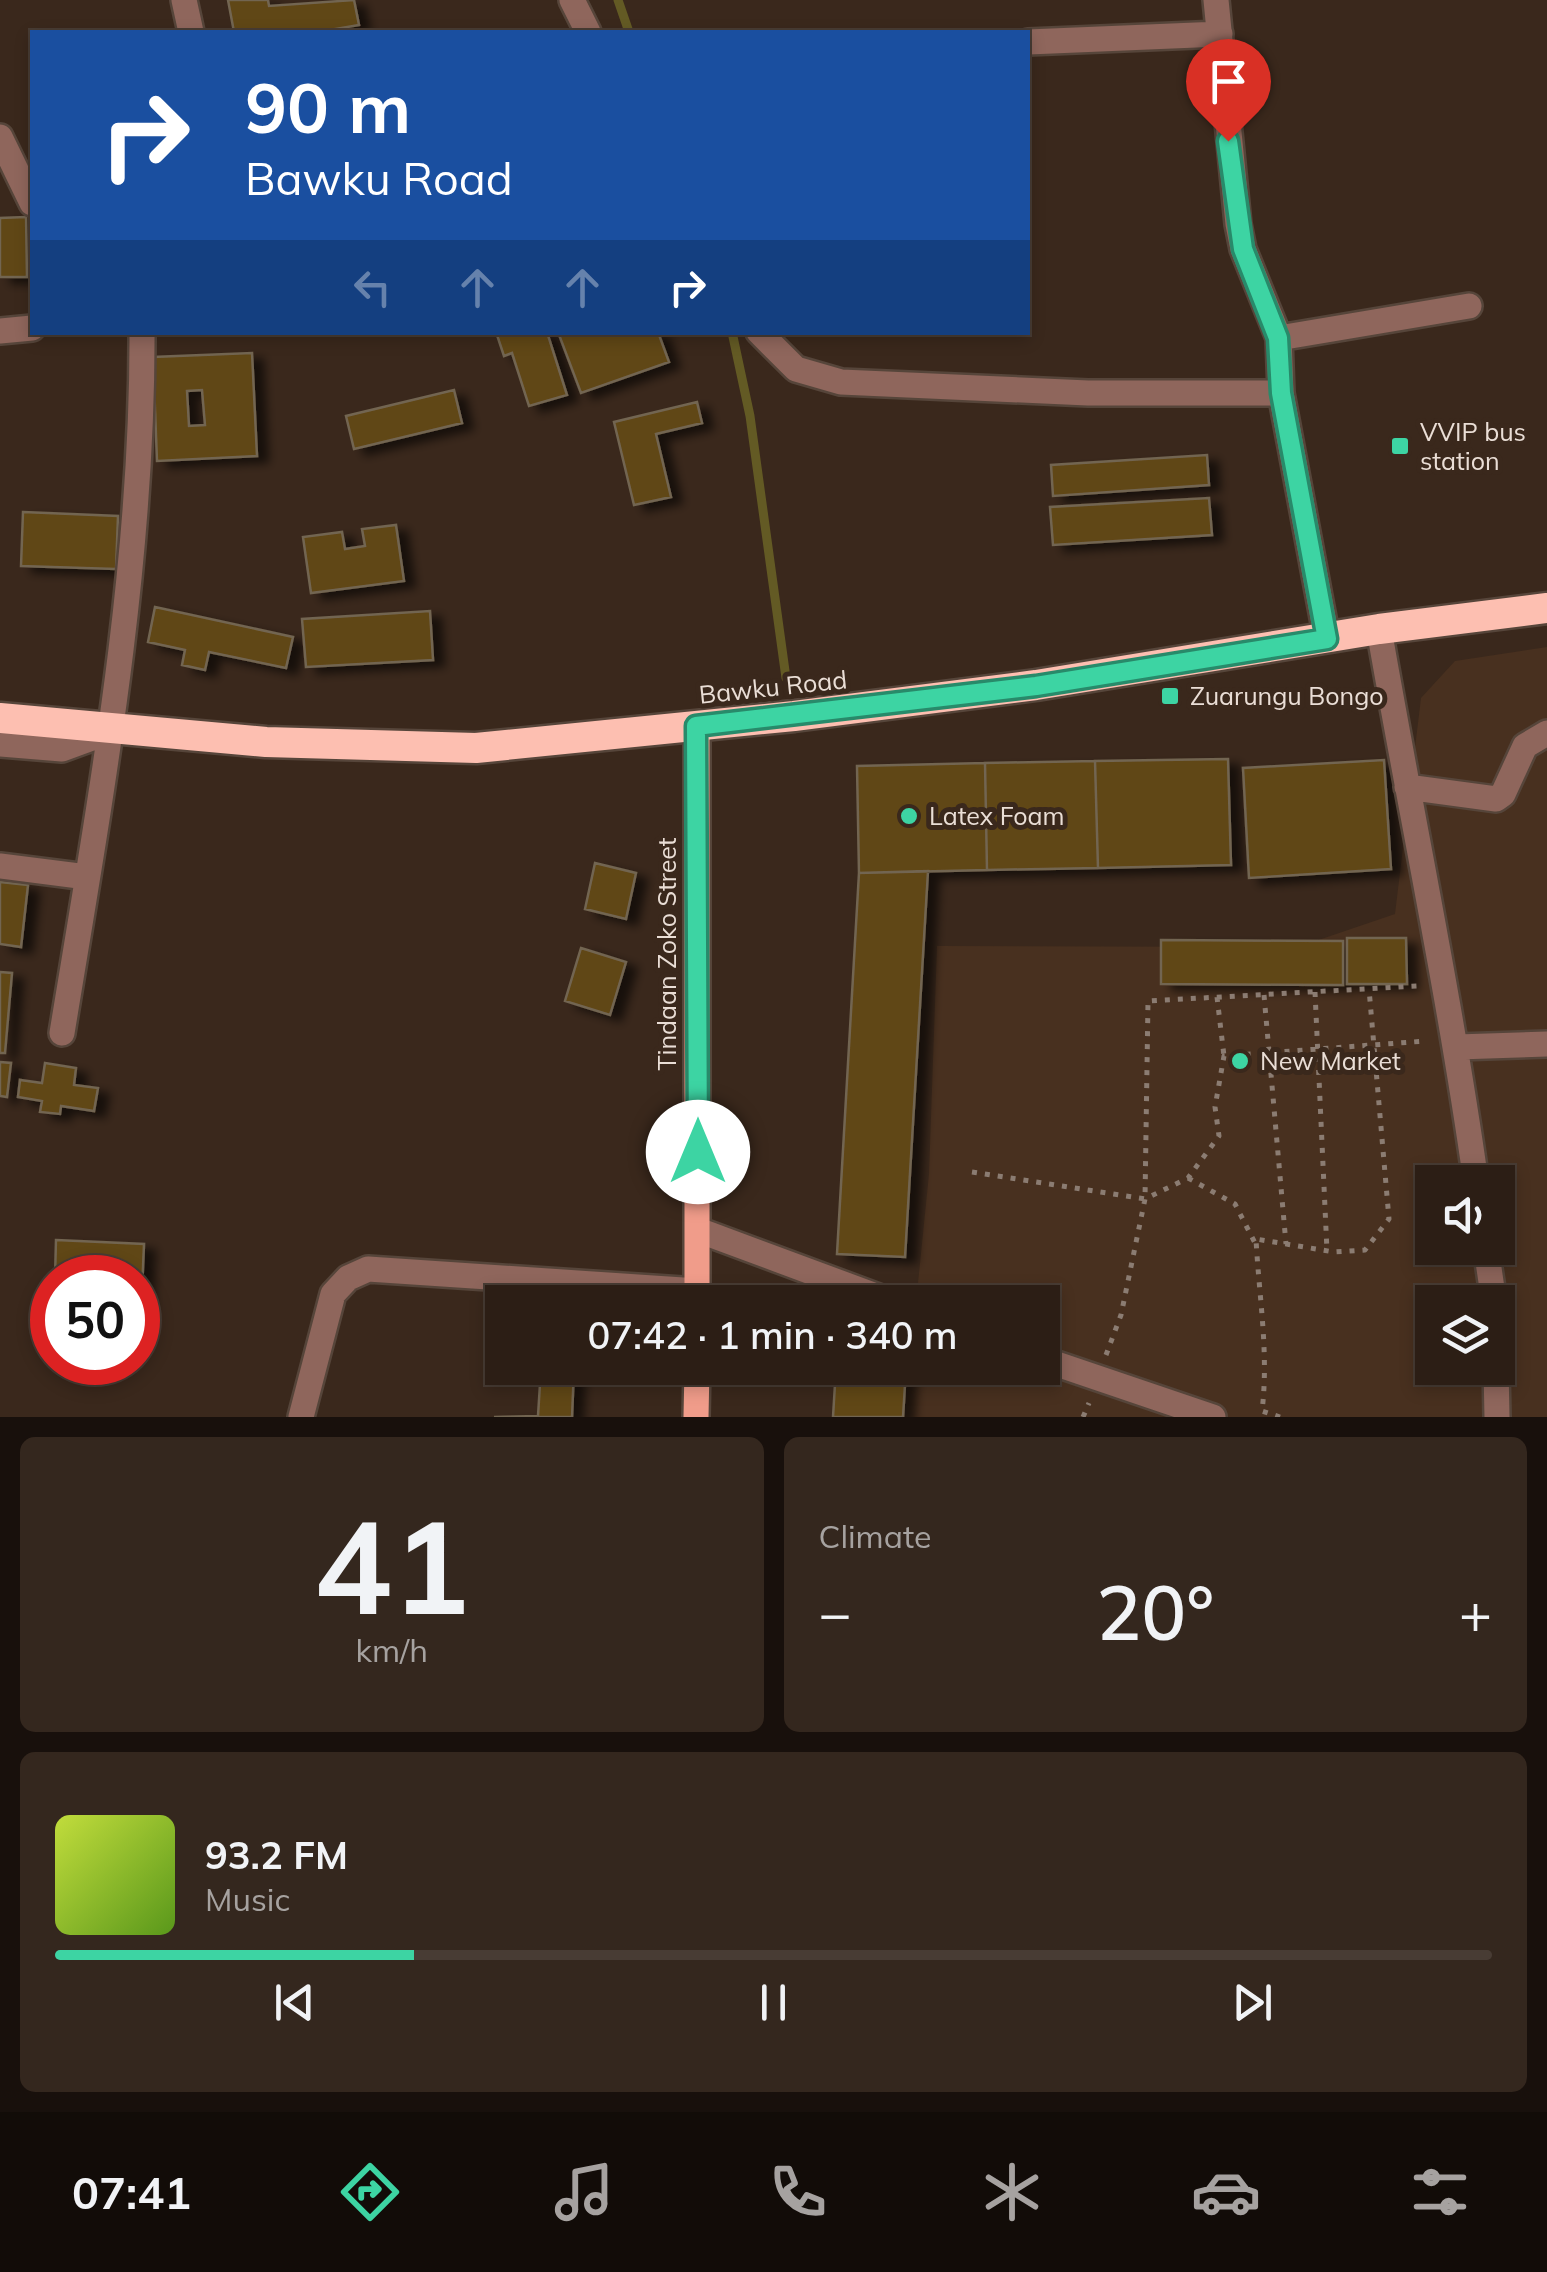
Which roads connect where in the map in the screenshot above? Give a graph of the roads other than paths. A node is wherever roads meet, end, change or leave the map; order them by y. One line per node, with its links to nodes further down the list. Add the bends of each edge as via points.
1 (184, 0): 4 (street)
2 (572, 0): 5 (street)
3 (1216, 0): 6 (street)
4 (192, 30)
5 (587, 30)
6 (1220, 34): 7 (street); 15 (street, via 1240,236)
7 (1030, 42)
8 (0, 137): 9 (street)
9 (30, 200)
10 (1469, 306): 15 (street)
11 (30, 328): 12 (street)
12 (0, 331)
13 (142, 335): 22 (street, via 142,460)
14 (762, 335): 16 (street, via 796,369 841,382 1088,394)
15 (1278, 338): 16 (street)
16 (1281, 393): 19 (street)
17 (1547, 608): 18 (highway, Bawku Road)
18 (1379, 629): 19 (highway, Bawku Road); 25 (street)
19 (1327, 639): 21 (highway, Bawku Road, via 1036,686)
20 (0, 718): 22 (highway, Bawku Road)
21 (696, 726): 22 (highway, Bawku Road, via 476,748); 32 (main road, Tindaan Zoko Street)
22 (111, 732): 24 (street, via 62,748); 27 (street)
23 (1547, 733): 25 (street, via 1525,746 1496,798)
24 (0, 744)
25 (1407, 788): 29 (street)
26 (0, 866): 27 (street)
27 (87, 877): 28 (street)
28 (62, 1033)
29 (1455, 1042): 30 (street); 31 (street)
30 (1547, 1044)
31 (1473, 1165)
32 (698, 1230): 34 (main road, Tindaan Zoko Street); 35 (street)
33 (557, 1285): 39 (street, via 368,1269 348,1278 333,1294)
34 (698, 1285)
35 (846, 1285)
36 (1060, 1366): 41 (street)
37 (697, 1385): 40 (main road)
38 (1496, 1385): 42 (street)
39 (301, 1417)
40 (696, 1417)
41 (1213, 1417)
42 (1497, 1417)

